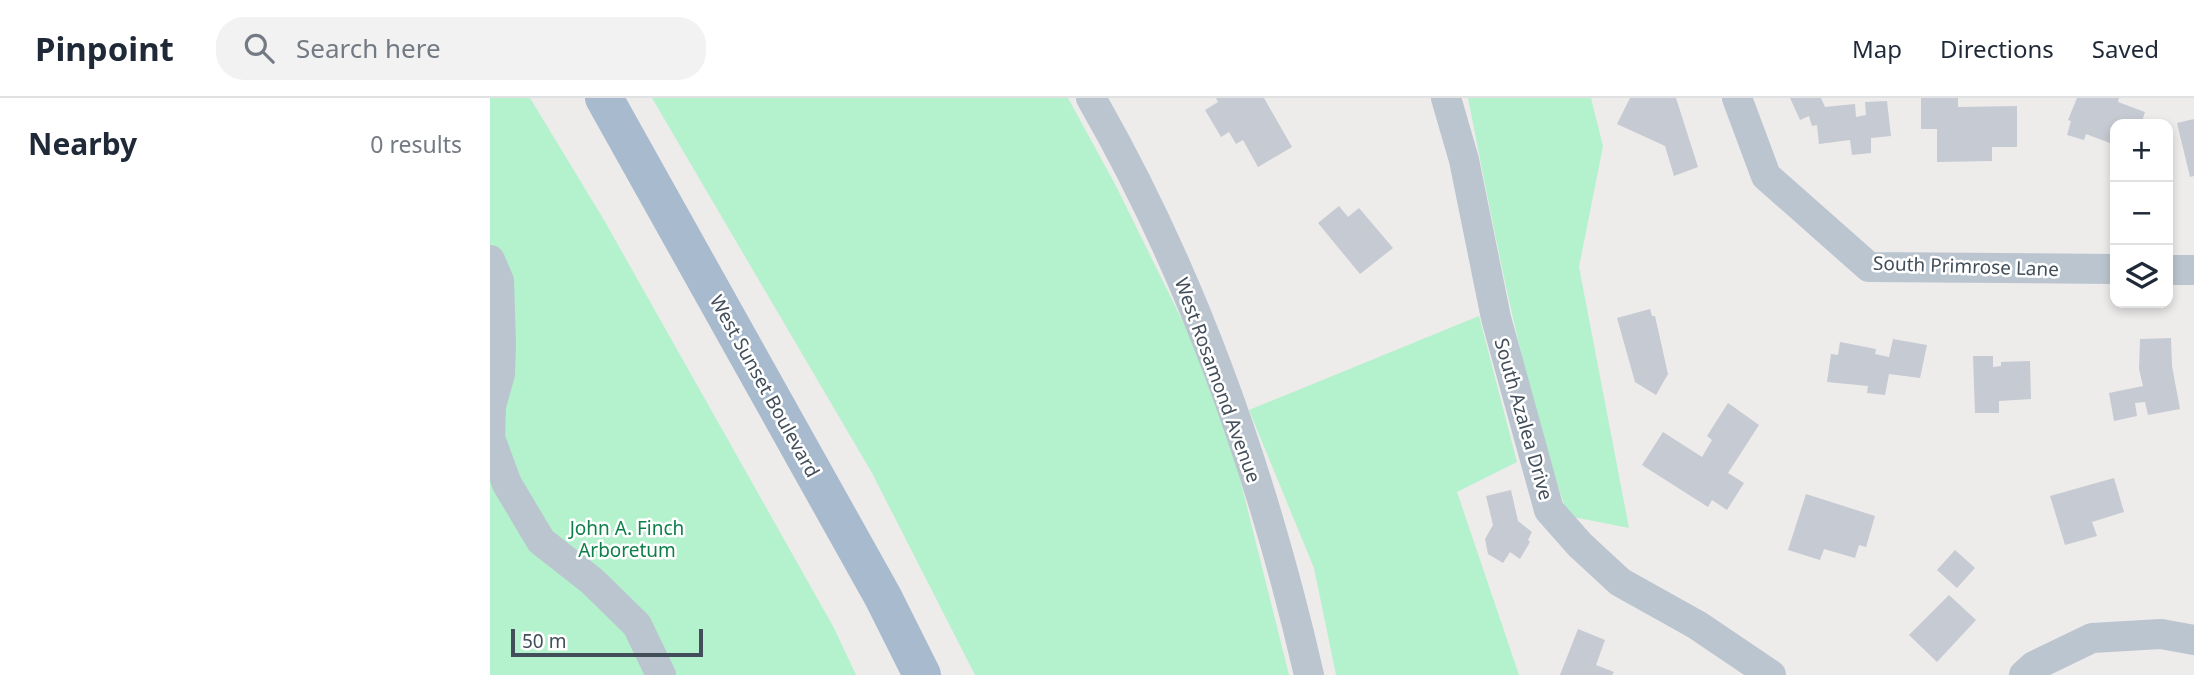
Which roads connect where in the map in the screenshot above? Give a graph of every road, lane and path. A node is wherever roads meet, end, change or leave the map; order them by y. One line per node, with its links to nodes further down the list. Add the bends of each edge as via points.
1 (604, 98): 11 (main road, West Sunset Boulevard)
2 (1091, 98): 12 (street, West Rosamond Avenue, via 1167,245 1238,423 1292,600)
3 (1446, 98): 13 (street, South Azalea Drive, via 1467,173 1496,318 1549,510 1620,582 1697,625)
4 (1737, 98): 6 (street, South Primrose Lane, via 1766,176 1869,267)
5 (490, 260): 10 (street, via 499,281 501,344 490,438 507,484 541,541 637,625)
6 (2110, 270)
7 (2173, 270): 8 (street)
8 (2194, 270)
9 (2194, 640): 14 (street, via 2161,634 2092,638)
10 (661, 675)
11 (922, 675)
12 (1309, 675)
13 (1771, 675)
14 (2024, 675)

